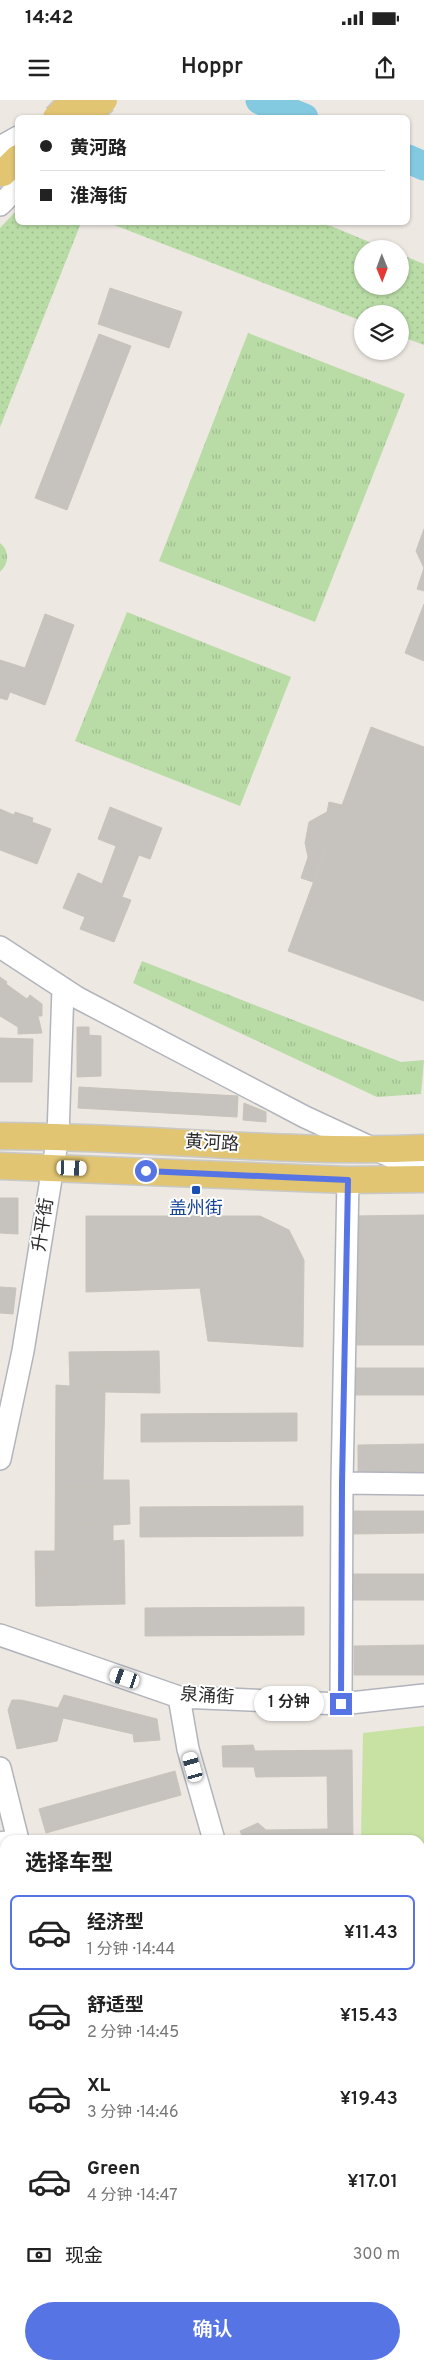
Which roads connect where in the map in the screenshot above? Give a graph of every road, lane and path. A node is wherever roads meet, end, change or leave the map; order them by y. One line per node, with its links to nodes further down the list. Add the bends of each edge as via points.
1 (74, 100): 3 (main road, bridge)
2 (104, 100): 4 (main road, bridge)
3 (59, 115)
4 (88, 115)
5 (15, 139): 6 (street)
6 (0, 147)
7 (11, 172): 8 (street)
8 (0, 205)
9 (0, 947): 10 (street)
10 (63, 988): 12 (street, 升平街); 14 (street)
11 (0, 1136): 12 (main road, 黄河路)
12 (58, 1136): 14 (main road, 黄河路); 16 (street, 升平街)
13 (424, 1148): 14 (main road, 黄河路)
14 (373, 1150): 17 (street)
15 (0, 1166): 16 (main road, 黄河路)
16 (53, 1167): 19 (main road, 黄河路); 20 (street, 升平街, via 23,1351)
17 (424, 1172)
18 (424, 1179): 19 (main road, 黄河路)
19 (348, 1180): 21 (street)
20 (0, 1459)
21 (342, 1484): 22 (street); 26 (street)
22 (424, 1484)
23 (0, 1635): 25 (street, 泉涌街)
24 (424, 1694): 26 (street, 泉涌街)
25 (179, 1697): 26 (street, 泉涌街); 29 (street, via 188,1749)
26 (341, 1704)
27 (0, 1768): 28 (street)
28 (9, 1835)
29 (213, 1835)

